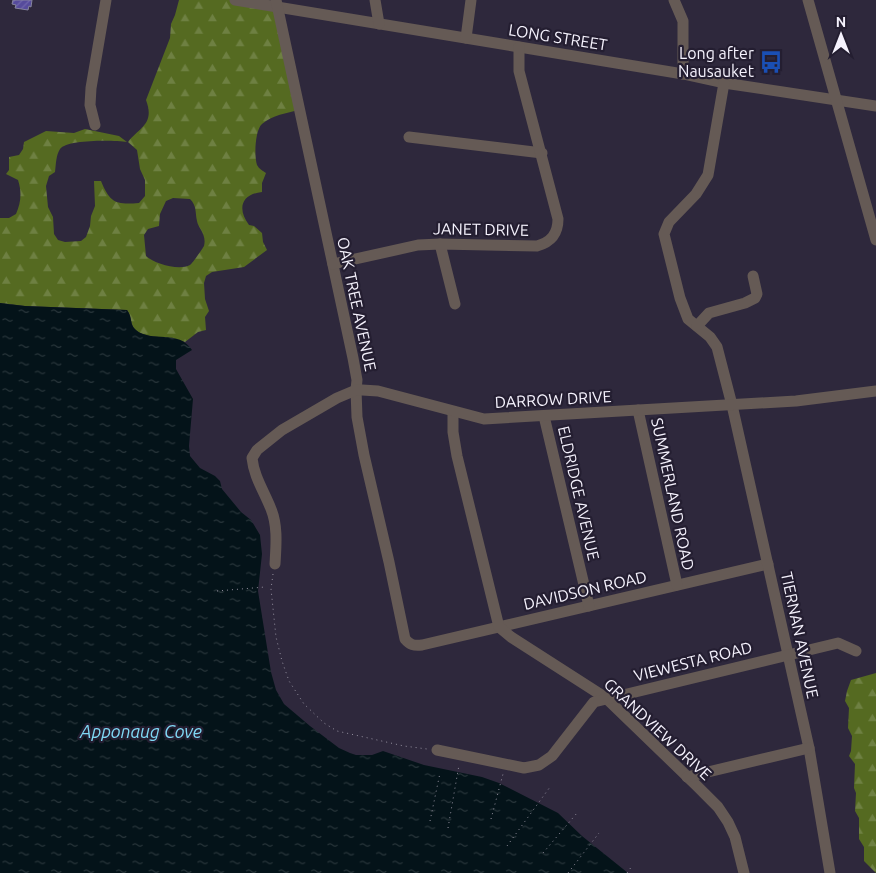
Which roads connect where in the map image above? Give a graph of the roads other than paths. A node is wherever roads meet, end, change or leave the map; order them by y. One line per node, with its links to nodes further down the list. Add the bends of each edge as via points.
1 (106, 0): 15 (street, via 91,88 90,105)
2 (235, 0): 7 (street, LONG STREET)
3 (375, 0): 8 (street)
4 (471, 0): 9 (street)
5 (674, 0): 11 (street, via 683,21)
6 (808, 0): 13 (street)
7 (276, 3): 8 (street, LONG STREET); 20 (street, OAK TREE AVENUE)
8 (379, 24): 9 (street, LONG STREET)
9 (466, 38): 10 (street, LONG STREET)
10 (519, 47): 11 (street, LONG STREET); 17 (street, JANET DRIVE, via 519,71)
11 (683, 74): 12 (street, LONG STREET)
12 (724, 83): 13 (street, LONG STREET); 23 (street, TIERNAN AVENUE, via 708,174 703,186 669,222 664,234 680,298 688,319)
13 (837, 100): 14 (street, LONG STREET); 18 (street)
14 (876, 106)
15 (95, 125)
16 (409, 137): 17 (street)
17 (542, 153): 19 (street, JANET DRIVE, via 558,219 558,228 549,242 537,246)
18 (876, 240)
19 (440, 244): 20 (street, JANET DRIVE, via 418,245); 22 (street)
20 (332, 264): 24 (street, OAK TREE AVENUE, via 356,371)
21 (754, 276): 23 (street, via 755,298 709,314)
22 (455, 304)
23 (697, 326): 26 (street, TIERNAN AVENUE, via 717,347)
24 (356, 390): 28 (street, DARROW DRIVE, via 378,391); 30 (street, DARROW DRIVE, via 282,430 252,458 258,483 276,526); 35 (street, OAK TREE AVENUE, via 364,455 405,639)
25 (876, 391): 26 (street, DARROW DRIVE)
26 (732, 405): 27 (street, DARROW DRIVE); 31 (street, TIERNAN AVENUE)
27 (638, 410): 29 (street, DARROW DRIVE); 32 (street, SUMMERLAND ROAD)
28 (453, 412): 29 (street, DARROW DRIVE, via 484,419); 34 (street, via 457,456)
29 (544, 416): 33 (street, ELDRIDGE AVENUE)
30 (275, 564)
31 (768, 564): 32 (street, DAVIDSON ROAD); 37 (street, TIERNAN AVENUE)
32 (677, 585): 33 (street, DAVIDSON ROAD)
33 (590, 606): 34 (street, DAVIDSON ROAD)
34 (499, 627): 35 (street, DAVIDSON ROAD, via 422,645); 38 (street, GRANDVIEW DRIVE)
35 (409, 644)
36 (856, 650): 37 (street, VIEWESTA ROAD, via 838,643)
37 (788, 654): 38 (street, VIEWESTA ROAD); 39 (street, TIERNAN AVENUE)
38 (606, 698): 40 (street, via 594,702 552,756 539,765 524,768); 41 (street, GRANDVIEW DRIVE)
39 (809, 748): 41 (street); 43 (street, TIERNAN AVENUE)
40 (437, 750)
41 (688, 777): 42 (street, GRANDVIEW DRIVE, via 728,822)
42 (744, 873)
43 (830, 873)

